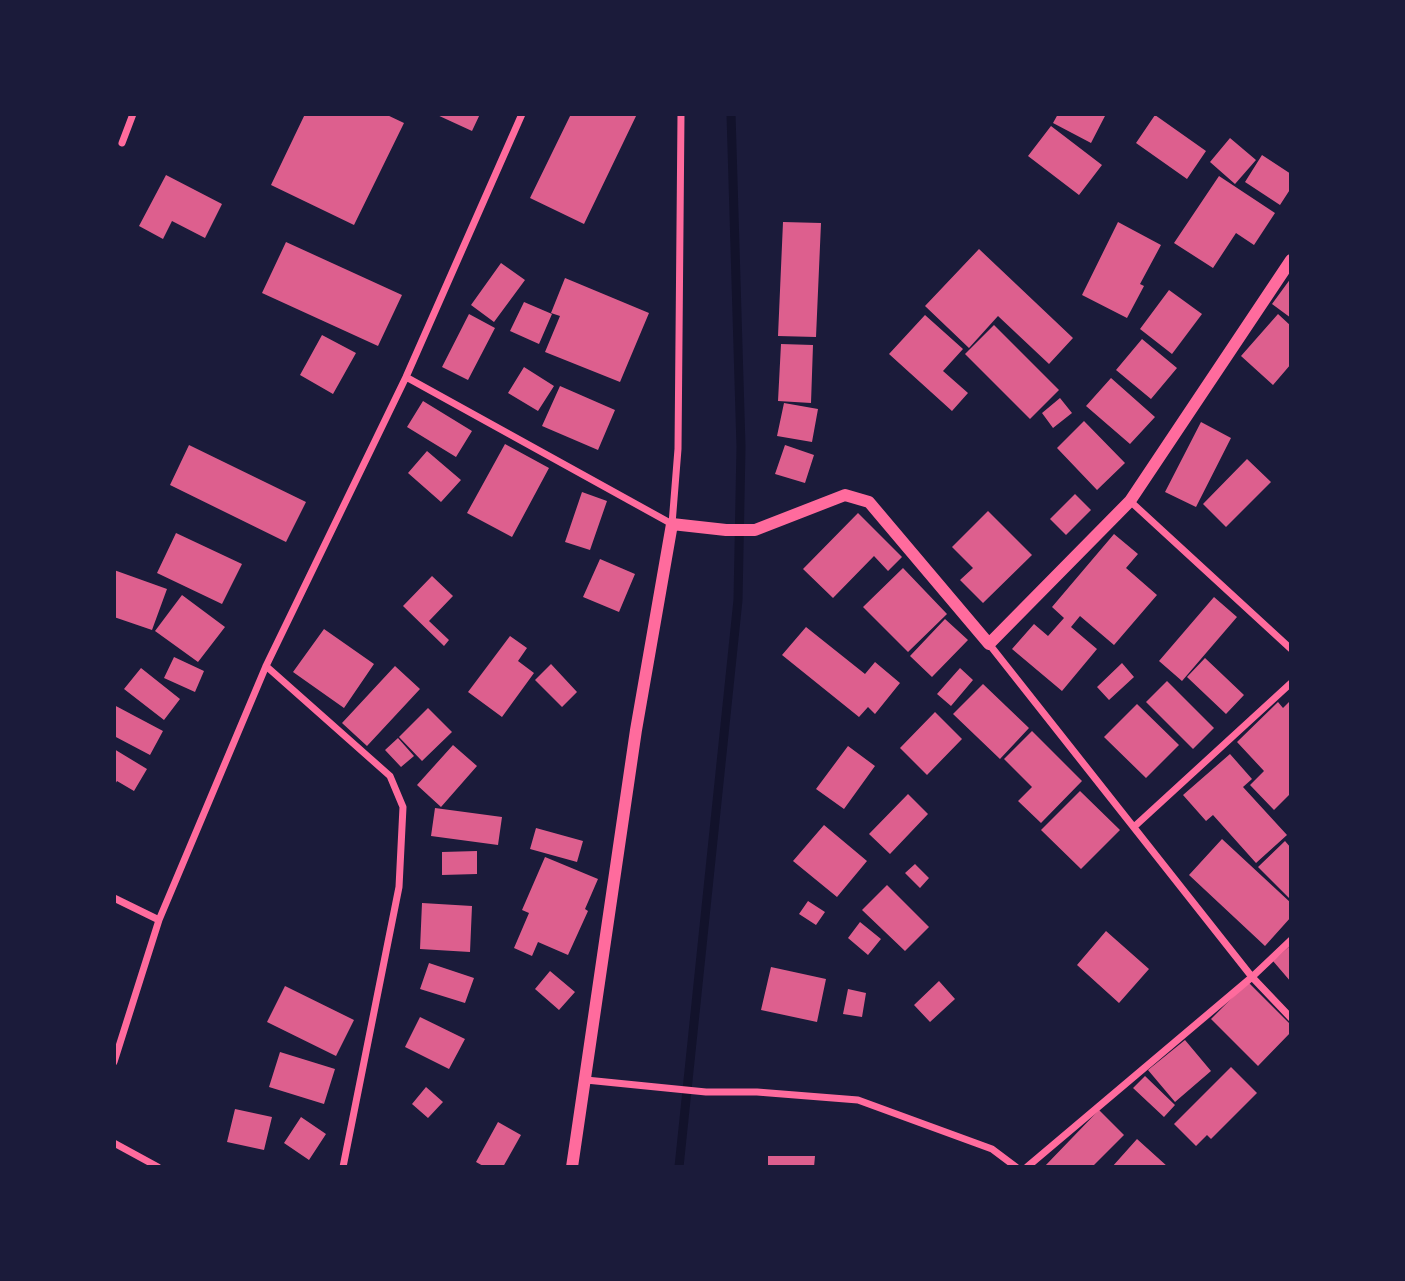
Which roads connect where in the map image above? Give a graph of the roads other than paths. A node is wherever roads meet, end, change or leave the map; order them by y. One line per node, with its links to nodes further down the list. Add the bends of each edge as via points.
1 (133, 114): 4 (street)
2 (522, 114): 6 (street)
3 (681, 114): 8 (street, via 678,449)
4 (122, 143)
5 (1291, 260): 7 (street)
6 (406, 377): 8 (street); 11 (street)
7 (1130, 501): 9 (street); 10 (street)
8 (672, 524): 9 (street, via 755,530 845,495 869,502); 20 (street, via 636,730)
9 (989, 644): 13 (street)
10 (1291, 649)
11 (266, 666): 15 (street); 23 (street, via 390,776 403,807 399,887)
12 (1291, 682): 13 (street)
13 (1135, 826): 17 (street)
14 (114, 898): 15 (street)
15 (159, 920): 19 (street)
16 (1291, 940): 17 (street)
17 (1252, 977): 18 (street); 26 (street)
18 (1291, 1018)
19 (114, 1062)
20 (586, 1080): 24 (street); 25 (street, via 858,1100 992,1149)
21 (114, 1143): 22 (street)
22 (158, 1167)
23 (343, 1167)
24 (572, 1167)
25 (1016, 1167)
26 (1027, 1167)

